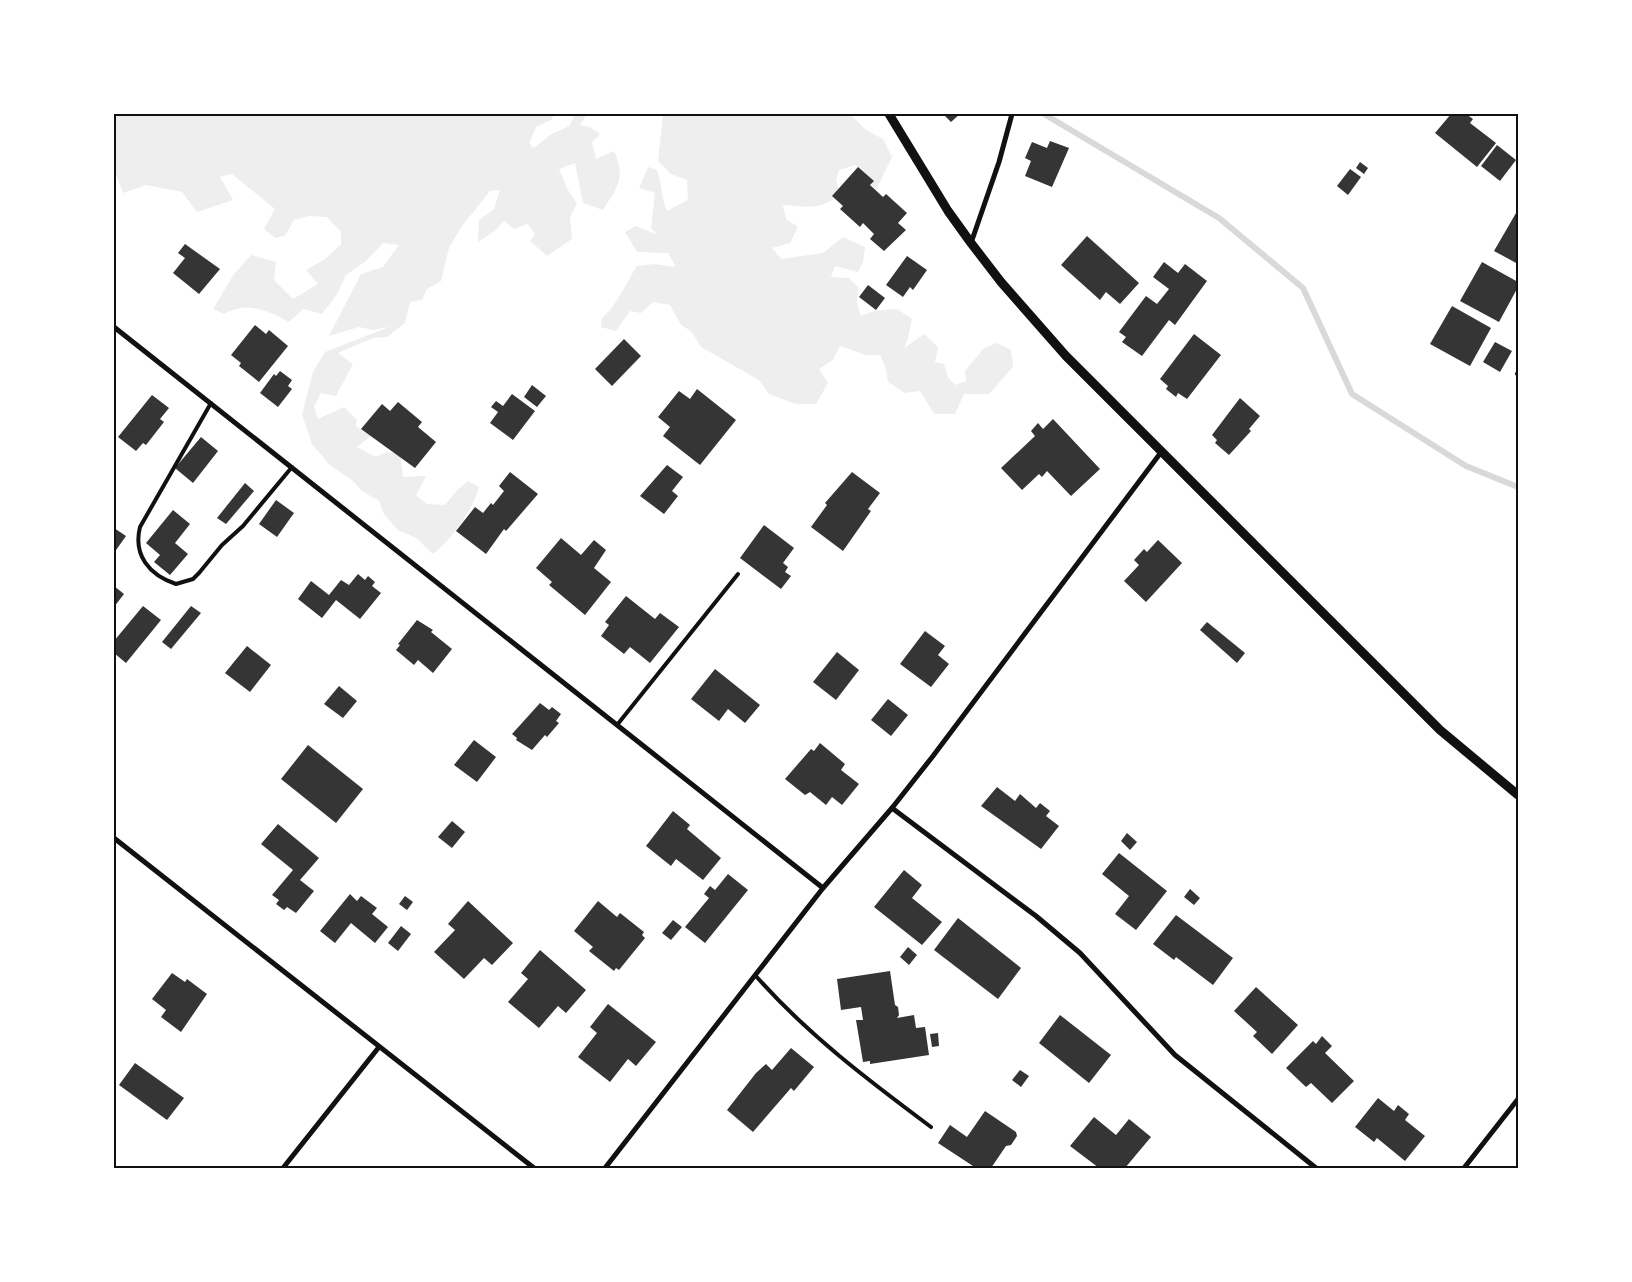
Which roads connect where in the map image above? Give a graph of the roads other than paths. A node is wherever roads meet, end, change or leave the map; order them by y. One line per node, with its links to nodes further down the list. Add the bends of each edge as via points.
1 (889, 114): 3 (street)
2 (1012, 114): 3 (street)
3 (971, 243): 6 (street, via 1066,356)
4 (115, 330): 5 (street)
5 (211, 403): 7 (street); 7 (lane, via 140,527 138,550 145,563 160,576 176,584 193,579)
6 (1162, 451): 10 (street, via 1440,730); 11 (street)
7 (292, 467): 9 (street)
8 (738, 574): 9 (lane)
9 (617, 725): 13 (street)
10 (1518, 795)
11 (892, 808): 13 (street); 21 (street, via 1080,953 1175,1055)
12 (114, 838): 15 (street)
13 (824, 888): 14 (street)
14 (756, 975): 17 (lane, via 781,1005 814,1035); 20 (street)
15 (379, 1047): 18 (street); 19 (street)
16 (1518, 1099): 22 (street)
17 (931, 1127)
18 (283, 1168)
19 (534, 1168)
20 (605, 1168)
21 (1316, 1168)
22 (1464, 1168)

